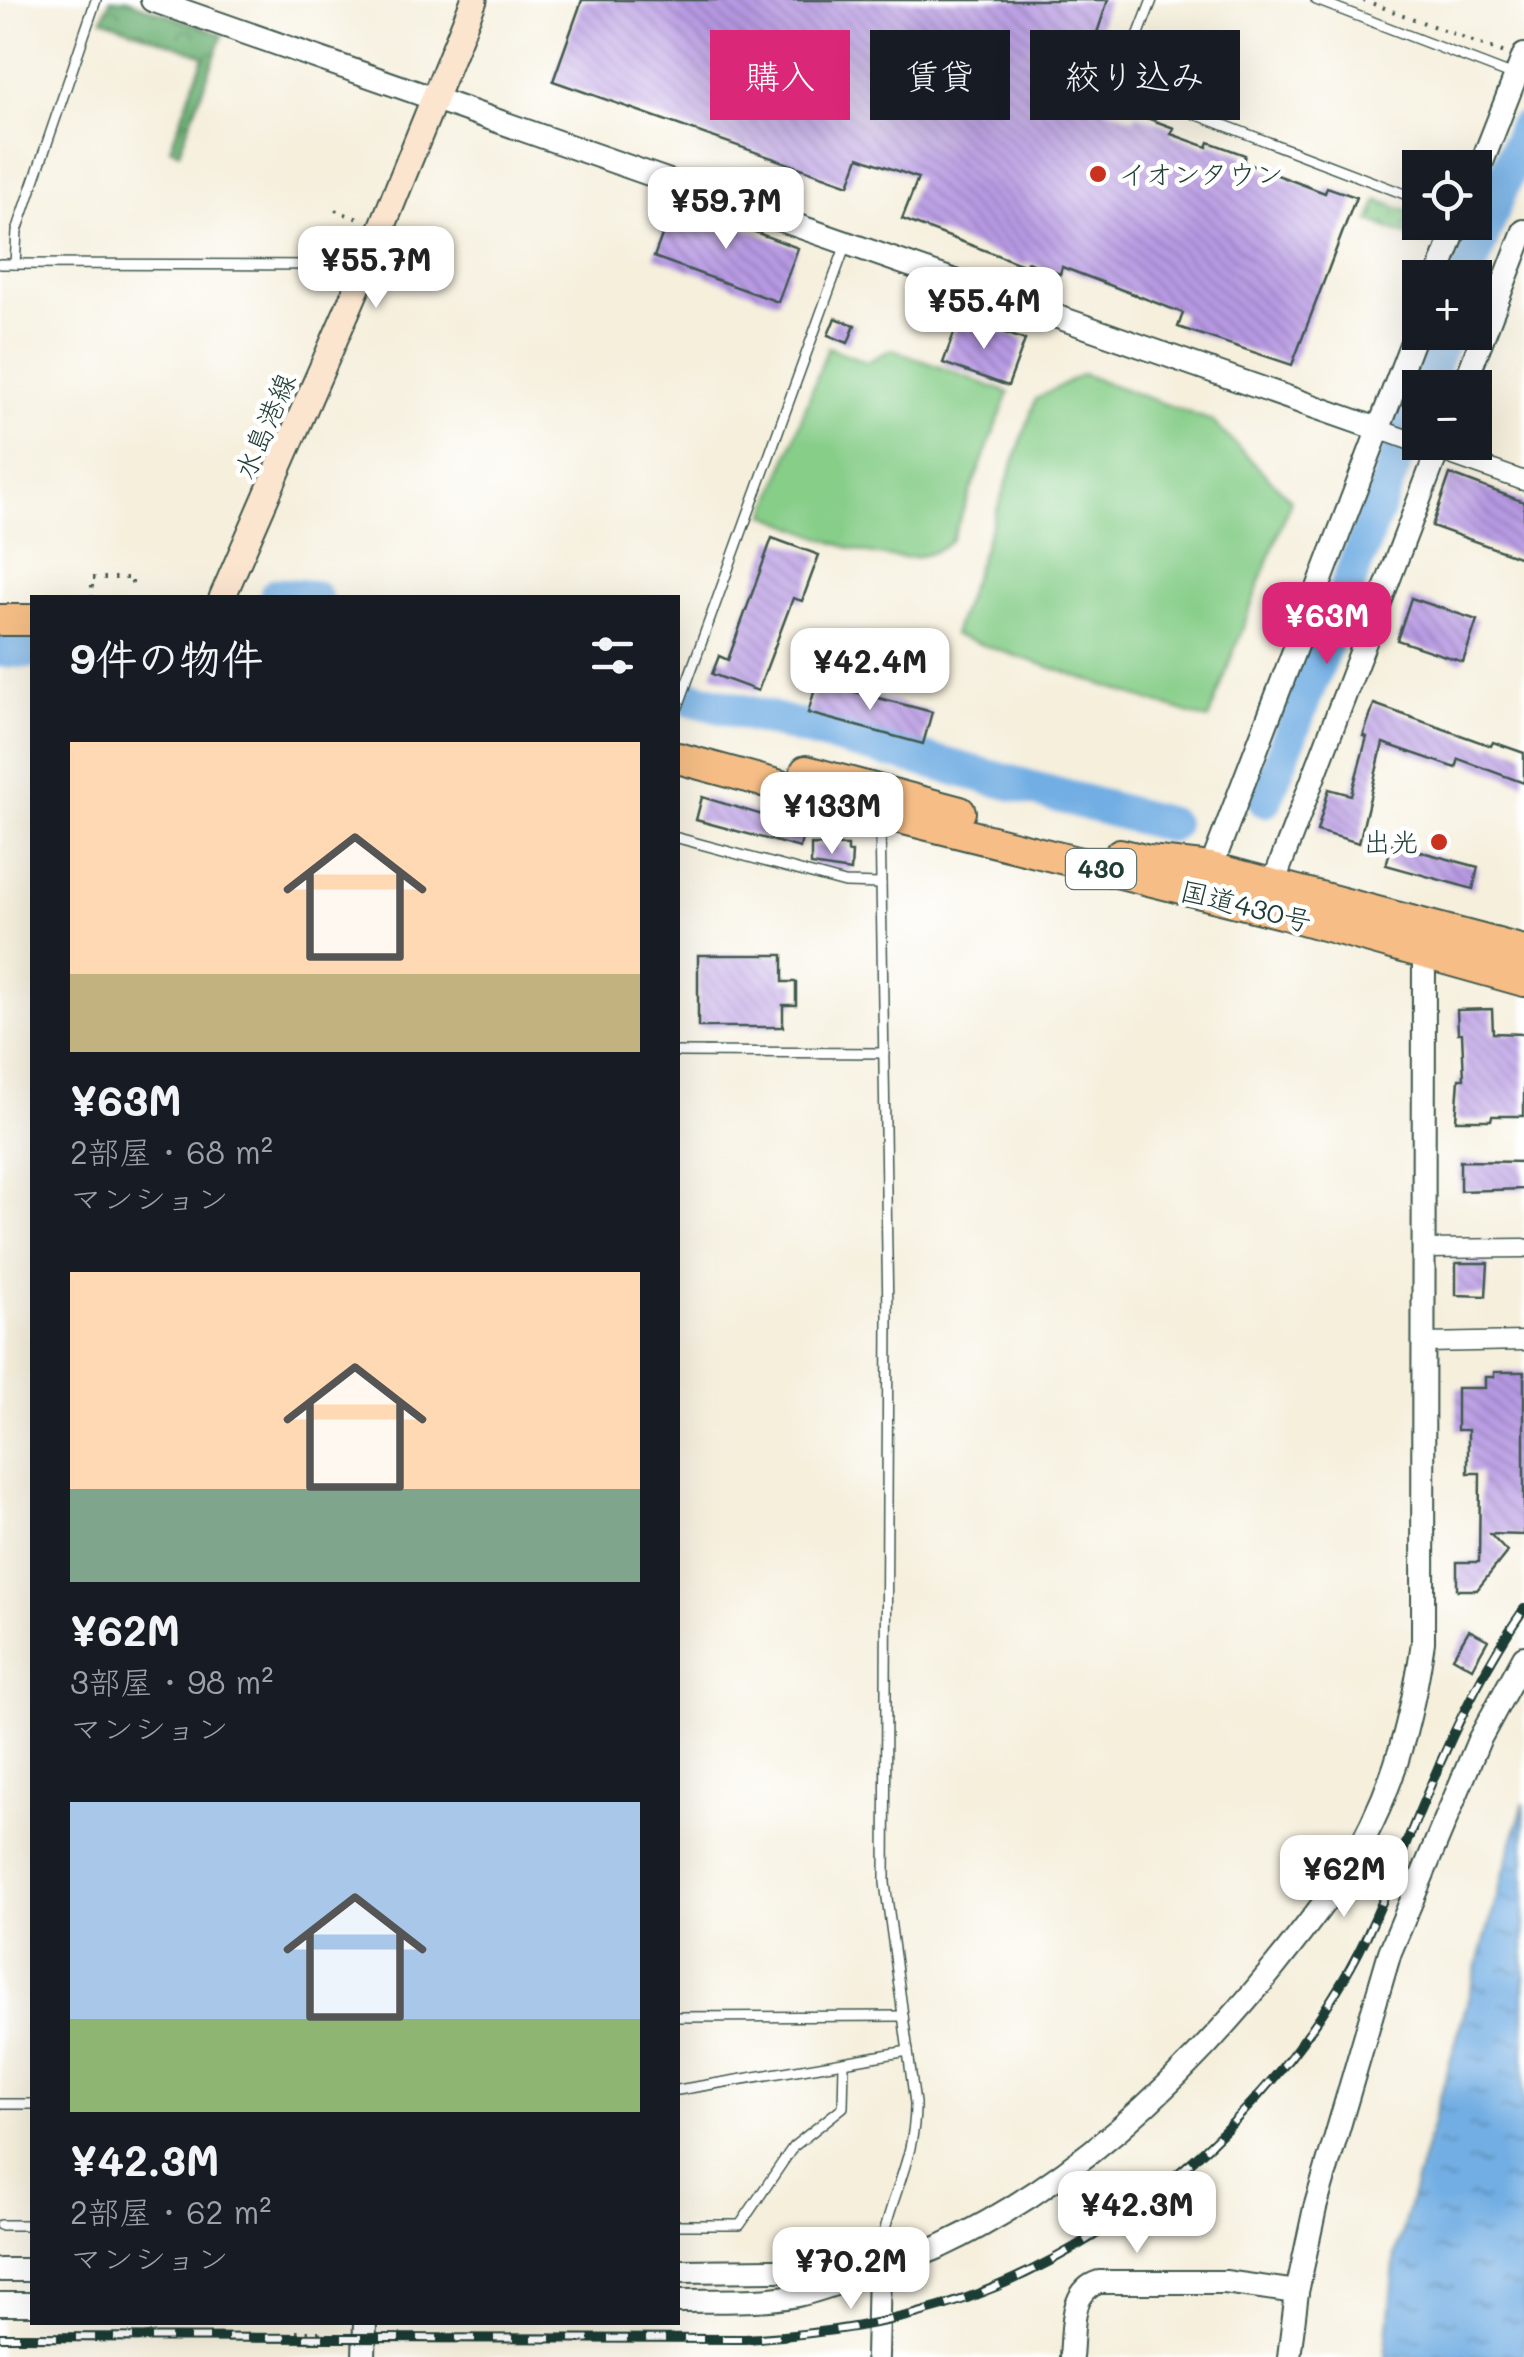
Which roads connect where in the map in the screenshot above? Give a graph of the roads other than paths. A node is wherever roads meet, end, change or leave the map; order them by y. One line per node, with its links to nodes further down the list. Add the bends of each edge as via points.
1 (96, 0): 13 (lane, via 16,231)
2 (152, 0): 7 (street)
3 (474, 0): 7 (main road, 水島港線)
4 (1152, 0): 9 (lane, via 1120,85)
5 (1316, 0): 6 (lane)
6 (1518, 66): 8 (street)
7 (434, 100): 11 (street); 14 (main road, 水島港線)
8 (1486, 150)
9 (1402, 193)
10 (1524, 231): 16 (street)
11 (846, 244): 17 (street); 27 (lane)
12 (0, 264): 13 (lane)
13 (15, 264): 14 (lane)
14 (366, 265): 22 (main road, 水島港線)
15 (1412, 350): 17 (street)
16 (1470, 370)
17 (1387, 432): 18 (street); 32 (street)
18 (1402, 436)
19 (1429, 460): 34 (street)
20 (1470, 460): 21 (street)
21 (1524, 481)
22 (223, 595)
23 (0, 600): 24 (highway)
24 (30, 600)
25 (0, 620): 26 (highway)
26 (30, 620)
27 (680, 701)
28 (680, 738): 30 (highway, 国道430号 / 430)
29 (680, 758): 30 (highway, 国道430号 / 430)
30 (883, 803): 32 (highway, 国道430号 / 430); 33 (lane)
31 (680, 839): 33 (lane, via 846,883)
32 (1206, 881): 34 (highway, 国道430号 / 430)
33 (881, 884): 39 (lane)
34 (1268, 896): 35 (highway, 国道430号 / 430)
35 (1424, 939): 36 (highway, 国道430号 / 430); 37 (highway, 国道430号 / 430); 41 (street)
36 (1524, 951)
37 (1524, 981)
38 (680, 1052): 39 (lane)
39 (884, 1053): 45 (lane, via 885,1883)
40 (1524, 1248): 41 (street)
41 (1423, 1249): 43 (street)
42 (1524, 1341): 43 (street)
43 (1425, 1343): 55 (street, via 1423,1642 1400,1756 1354,1857 1231,2021 1081,2160 1012,2209 939,2248)
44 (1524, 1657): 59 (street, via 1479,1740 1390,1952)
45 (903, 2016): 46 (lane); 47 (lane)
46 (680, 2017)
47 (908, 2051): 48 (lane); 55 (lane, via 916,2130 888,2211)
48 (844, 2063): 49 (lane); 54 (lane, via 843,2107 793,2146 740,2225)
49 (680, 2090)
50 (0, 2104): 51 (lane)
51 (30, 2104)
52 (0, 2224): 53 (lane)
53 (30, 2224)
54 (680, 2225)
55 (879, 2268): 58 (street); 60 (street, via 798,2295); 65 (street)
56 (0, 2270): 57 (street)
57 (30, 2270)
58 (680, 2271)
59 (1297, 2292): 66 (street, via 1225,2282 1099,2282 1078,2297); 67 (street)
60 (680, 2301)
61 (0, 2304): 62 (street)
62 (30, 2304)
63 (364, 2325): 64 (street)
64 (364, 2357)
65 (877, 2357)
66 (1072, 2357)
67 (1289, 2357)

